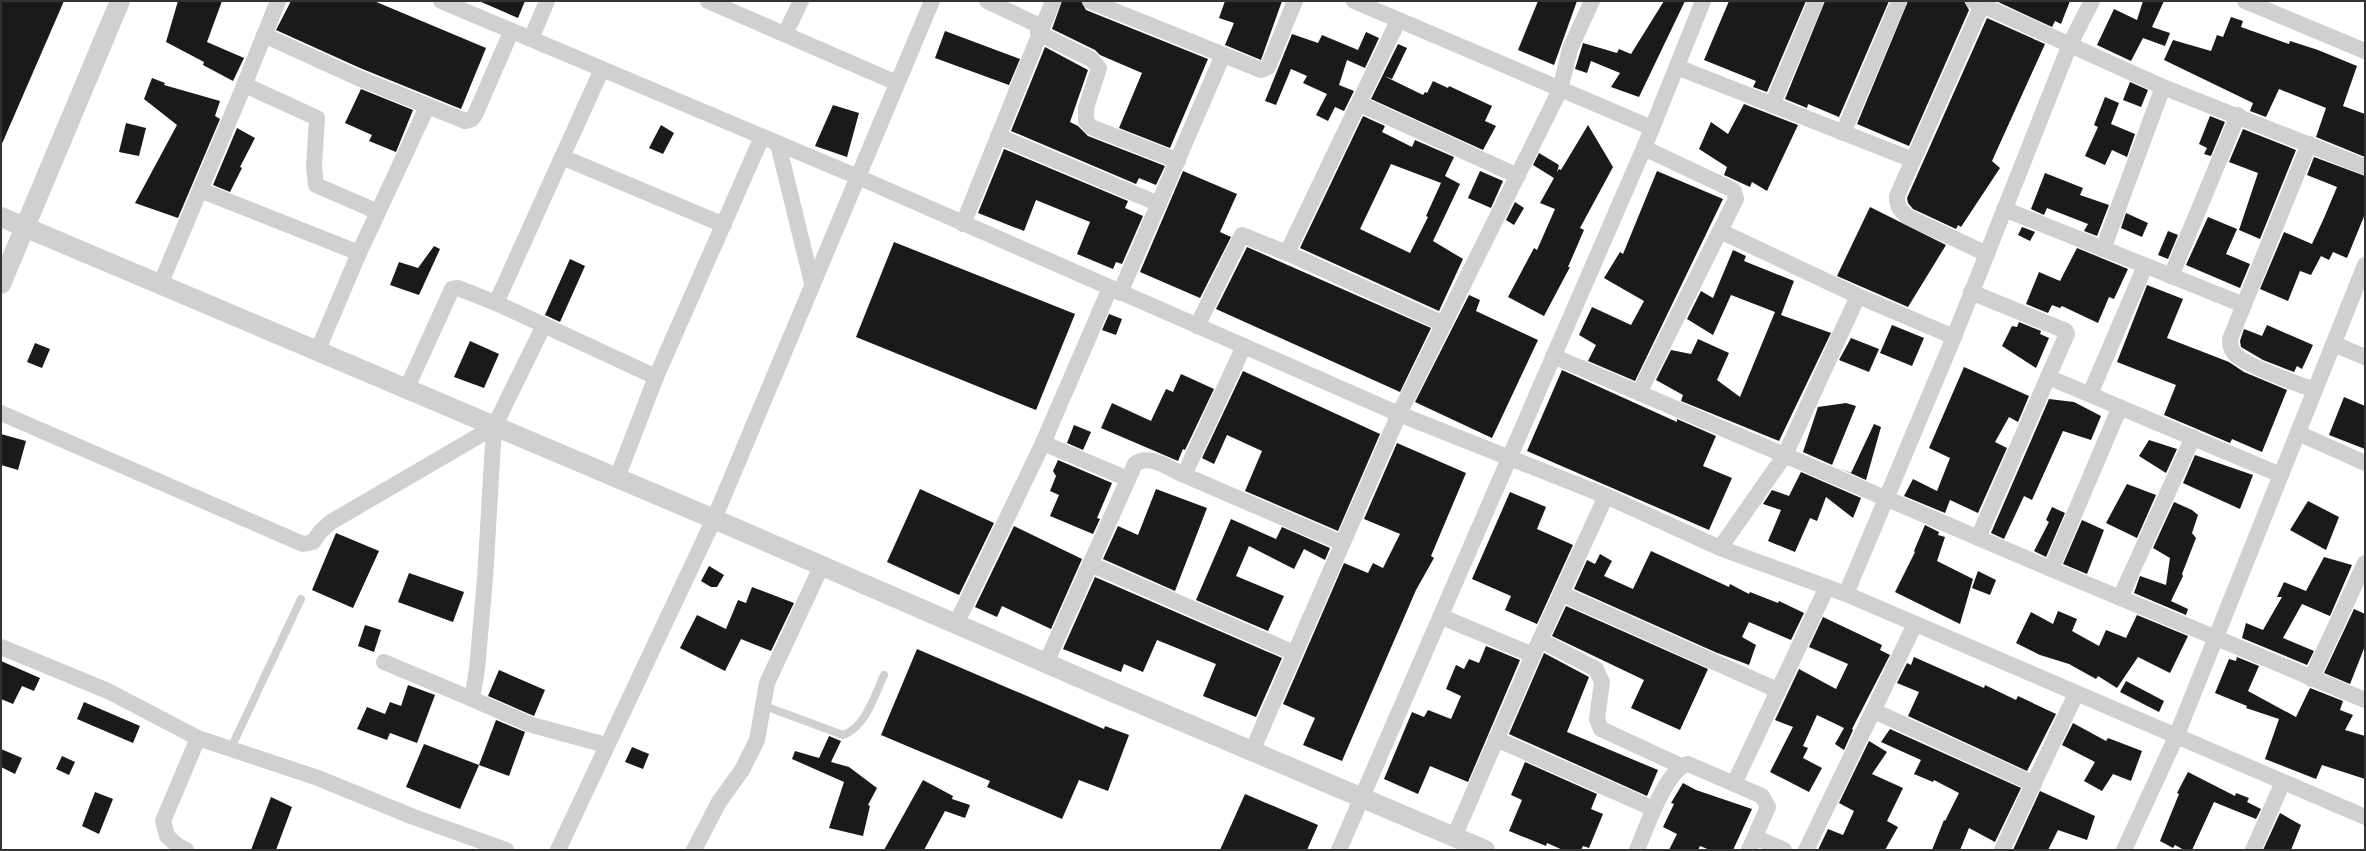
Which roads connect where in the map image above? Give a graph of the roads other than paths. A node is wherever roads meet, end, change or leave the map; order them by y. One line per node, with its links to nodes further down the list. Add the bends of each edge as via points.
1 (120, 1): 59 (street)
2 (278, 1): 24 (street)
3 (441, 1): 22 (street)
4 (547, 1): 25 (street)
5 (708, 1): 23 (street)
6 (801, 1): 23 (street)
7 (932, 1): 31 (street)
8 (987, 1): 21 (street)
9 (1053, 1): 21 (street)
10 (1090, 1): 28 (street)
11 (1295, 1): 28 (street, via 1268,67 1256,69)
12 (1354, 1): 20 (street)
13 (1592, 1): 34 (street, via 1570,49)
14 (1703, 1): 29 (street)
15 (1816, 1): 36 (street)
16 (1899, 1): 40 (street)
17 (2092, 1): 26 (street)
18 (2245, 1): 27 (street)
19 (1978, 3): 26 (street); 47 (street)
20 (1398, 21): 34 (street); 35 (street)
21 (1040, 30): 41 (street); 48 (street, via 1091,59 1099,68 1086,108 1086,121 1091,126)
22 (512, 32): 25 (street); 37 (street, via 472,119 465,121)
23 (785, 34): 31 (street)
24 (264, 35): 32 (street); 37 (street)
25 (531, 39): 30 (street)
26 (2070, 44): 33 (street); 54 (street)
27 (2365, 51)
28 (1223, 55): 48 (street)
29 (1677, 67): 36 (street); 39 (street)
30 (602, 69): 42 (street); 46 (street)
31 (897, 83): 51 (street)
32 (245, 85): 52 (street); 55 (street, via 317,118 314,167 316,185)
33 (2163, 87): 38 (street); 61 (street)
34 (1560, 90): 39 (street); 50 (street)
35 (1360, 104): 50 (street); 63 (street)
36 (1772, 105): 40 (street)
37 (427, 107): 55 (street)
38 (2238, 115): 44 (street); 67 (street)
39 (1652, 128): 45 (street)
40 (1843, 133): 47 (street)
41 (998, 136): 53 (street); 57 (street)
42 (762, 137): 43 (street); 58 (street)
43 (778, 144): 51 (street); 68 (street)
44 (2309, 144): 49 (street); 75 (street)
45 (1644, 148): 60 (street, via 1734,191 1736,199); 83 (street)
46 (562, 157): 58 (street); 74 (street)
47 (1913, 160): 64 (street, via 1897,196 1899,210 1908,217)
48 (1178, 161): 53 (street)
49 (2365, 167)
50 (1518, 176): 76 (street)
51 (858, 177): 57 (street); 68 (street)
52 (200, 190): 62 (street); 70 (street)
53 (1159, 204): 71 (street)
54 (2004, 209): 61 (street); 64 (street)
55 (378, 212): 62 (street)
56 (1, 217): 59 (street)
57 (963, 224): 71 (street)
58 (724, 225): 85 (street)
59 (25, 227): 69 (street); 70 (street)
60 (1720, 231): 73 (street); 89 (street)
61 (2103, 249): 66 (street)
62 (359, 253): 82 (street)
63 (1287, 253): 76 (street); 78 (street, via 1242,234)
64 (1987, 254): 72 (street)
65 (2365, 265): 80 (street)
66 (2145, 266): 67 (street); 90 (street)
67 (2172, 276): 75 (street)
68 (812, 283): 107 (street)
69 (1, 284)
70 (160, 285): 82 (street)
71 (1115, 291): 78 (street); 97 (street)
72 (1971, 292): 79 (street); 86 (street, via 2066,331 2067,334)
73 (1858, 296): 79 (street); 98 (street)
74 (496, 303): 77 (street); 87 (street, via 458,288 452,289)
75 (2244, 305): 88 (street, via 2230,339 2230,348 2235,355)
76 (1444, 324): 93 (street)
77 (544, 325): 85 (street); 94 (street)
78 (1197, 326): 81 (street)
79 (1954, 337): 106 (street)
80 (2334, 344): 84 (street); 88 (street)
81 (1244, 346): 93 (street); 101 (street)
82 (317, 352): 87 (street)
83 (1553, 356): 89 (street); 99 (street)
84 (2365, 357)
85 (656, 376): 103 (street)
86 (2048, 377): 90 (street); 108 (street)
87 (406, 390): 94 (street)
88 (2315, 390): 95 (street)
89 (1639, 392): 98 (street)
90 (2090, 394): 91 (street)
91 (2120, 407): 96 (street); 114 (street)
92 (1, 413): 94 (street, via 303,544 313,542 331,522)
93 (1399, 414): 99 (street); 109 (street)
94 (494, 427): 103 (street); 134 (street, via 485,579)
95 (2298, 433): 100 (street); 102 (street)
96 (2193, 438): 102 (street); 118 (street)
97 (1043, 443): 104 (street); 121 (street)
98 (1784, 455): 106 (street); 110 (street)
99 (1509, 457): 105 (street); 120 (street)
100 (2365, 463)
101 (1184, 475): 104 (street, via 1148,459 1141,459 1135,464); 109 (street)
102 (2281, 475): 123 (street)
103 (617, 478): 107 (street)
104 (1128, 479): 112 (street)
105 (1606, 496): 110 (street); 116 (street)
106 (1887, 500): 108 (street); 117 (street)
107 (714, 519): 113 (street); 141 (street)
108 (1978, 538): 114 (street)
109 (1342, 543): 126 (street)
110 (1720, 548): 115 (street)
111 (2365, 562): 131 (street)
112 (1090, 564): 126 (street); 129 (street)
113 (822, 565): 121 (street); 136 (street, via 767,683)
114 (2051, 569): 118 (street)
115 (1827, 587): 117 (street); 132 (street)
116 (1562, 594): 124 (street); 132 (street)
117 (1846, 594): 122 (street)
118 (2120, 598): 123 (street)
119 (301, 599): 142 (lane)
120 (1442, 617): 127 (street); 148 (street)
121 (956, 624): 129 (street)
122 (1915, 624): 133 (street); 137 (street)
123 (2216, 639): 131 (street); 138 (street)
124 (1540, 640): 127 (street); 144 (street, via 1596,669 1602,682 1597,719 1601,729)
125 (1, 647): 139 (street, via 108,691)
126 (1294, 653): 143 (street)
127 (1533, 655): 140 (street)
128 (384, 662): 134 (street)
129 (1046, 663): 143 (street)
130 (884, 675): 136 (lane, via 853,732 843,735)
131 (2311, 679): 135 (street)
132 (1778, 690): 146 (street)
133 (2076, 694): 138 (street); 147 (street)
134 (472, 699): 141 (street, via 532,724)
135 (2365, 700)
136 (762, 705): 157 (street, via 757,740 742,770 719,802)
137 (1874, 711): 147 (street); 161 (street)
138 (2176, 737): 145 (street); 163 (street)
139 (198, 738): 142 (street); 154 (street, via 163,821 167,836)
140 (1496, 740): 149 (street); 151 (street)
141 (606, 745): 156 (street)
142 (231, 748): 155 (street, via 318,778 411,816)
143 (1252, 751): 148 (street)
144 (1681, 766): 146 (street, via 1688,764); 149 (street, via 1674,772)
145 (2283, 782): 150 (street); 164 (street)
146 (1734, 784): 152 (street, via 1762,796 1768,807)
147 (2034, 784): 162 (street)
148 (1362, 798): 151 (street); 158 (street)
149 (1654, 809): 159 (street)
150 (2365, 817)
151 (1454, 837): 153 (street)
152 (1752, 843): 160 (street)
153 (1479, 849)
154 (186, 850)
155 (506, 850)
156 (558, 850)
157 (694, 850)
158 (1339, 850)
159 (1637, 850)
160 (1784, 850)
161 (1806, 850)
162 (2002, 850)
163 (2124, 850)
164 (2253, 850)

